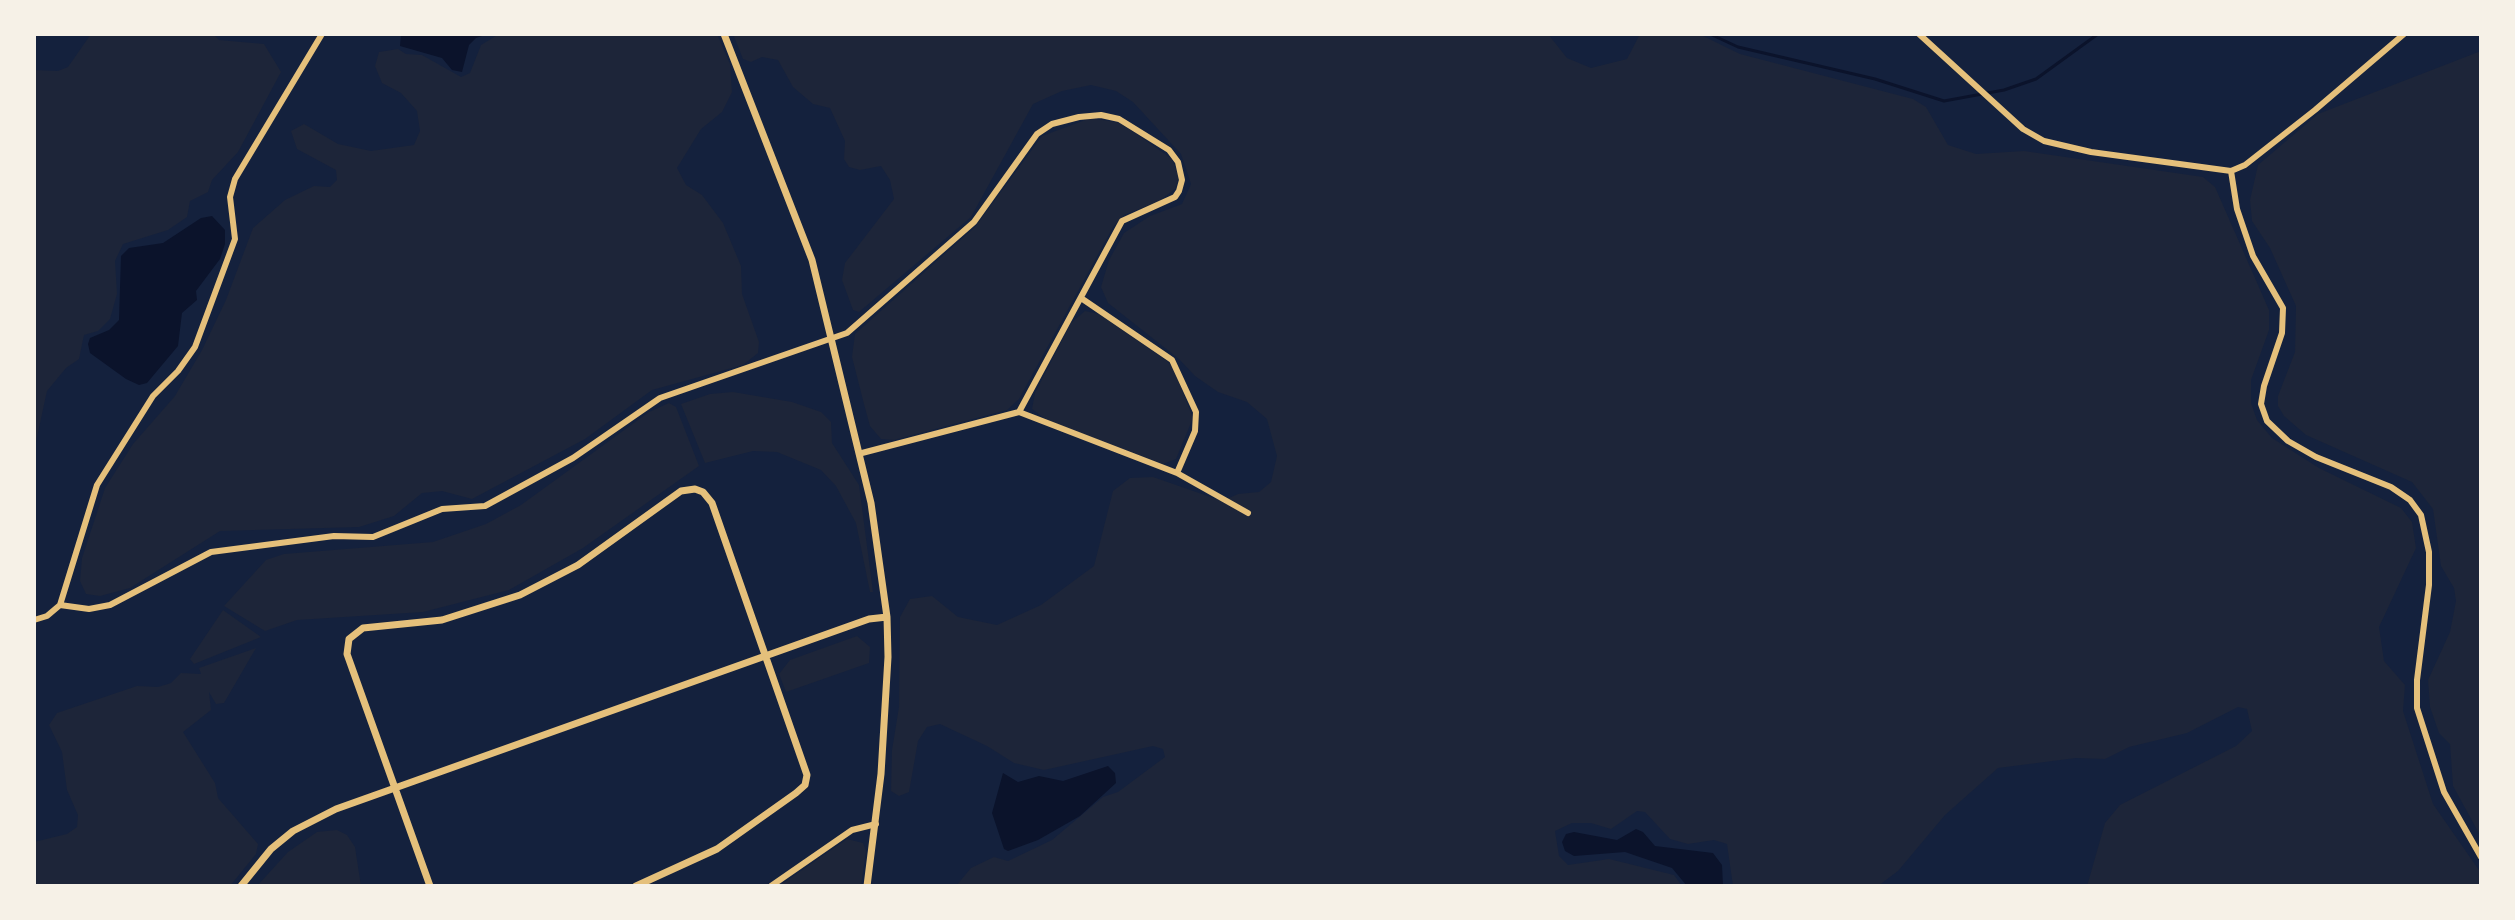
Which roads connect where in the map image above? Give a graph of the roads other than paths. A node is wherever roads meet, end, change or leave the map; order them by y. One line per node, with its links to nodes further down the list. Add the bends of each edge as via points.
1 (322, 34): 12 (street, via 235,179 230,197 235,239 220,287 195,347 153,396 97,485)
2 (724, 34): 7 (street, via 800,224)
3 (1919, 34): 5 (street, via 2023,129 2044,141)
4 (2404, 34): 5 (street, via 2326,102)
5 (2231, 171): 18 (street, via 2253,256 2283,308 2282,333 2261,404 2267,421 2316,457 2391,487 2421,515 2429,585 2417,708 2444,792)
6 (1081, 298): 7 (street, via 1122,221 1175,197 1182,180 1169,150 1119,119 1101,115 1052,124 1037,134 974,222 847,333); 8 (street); 10 (street, via 1172,360 1196,412 1195,431)
7 (833, 338): 9 (street); 12 (street, via 660,398 573,458 485,506 442,509 373,537 334,536 211,552 110,605)
8 (1019, 412): 9 (street); 10 (street)
9 (862, 453): 13 (street)
10 (1177, 473): 11 (street)
11 (1248, 513)
12 (60, 605): 14 (street)
13 (887, 617): 15 (street); 17 (street)
14 (34, 620)
15 (767, 655): 16 (street); 16 (street, via 710,499 699,490 685,489 578,565 520,595 442,620 369,627 352,635 347,654); 21 (street, via 805,763 805,785 717,849)
16 (395, 788): 19 (street, via 293,831); 20 (street)
17 (876, 824): 22 (street, via 852,830); 23 (street)
18 (2481, 857)
19 (241, 886)
20 (430, 886)
21 (636, 886)
22 (771, 886)
23 (867, 886)

